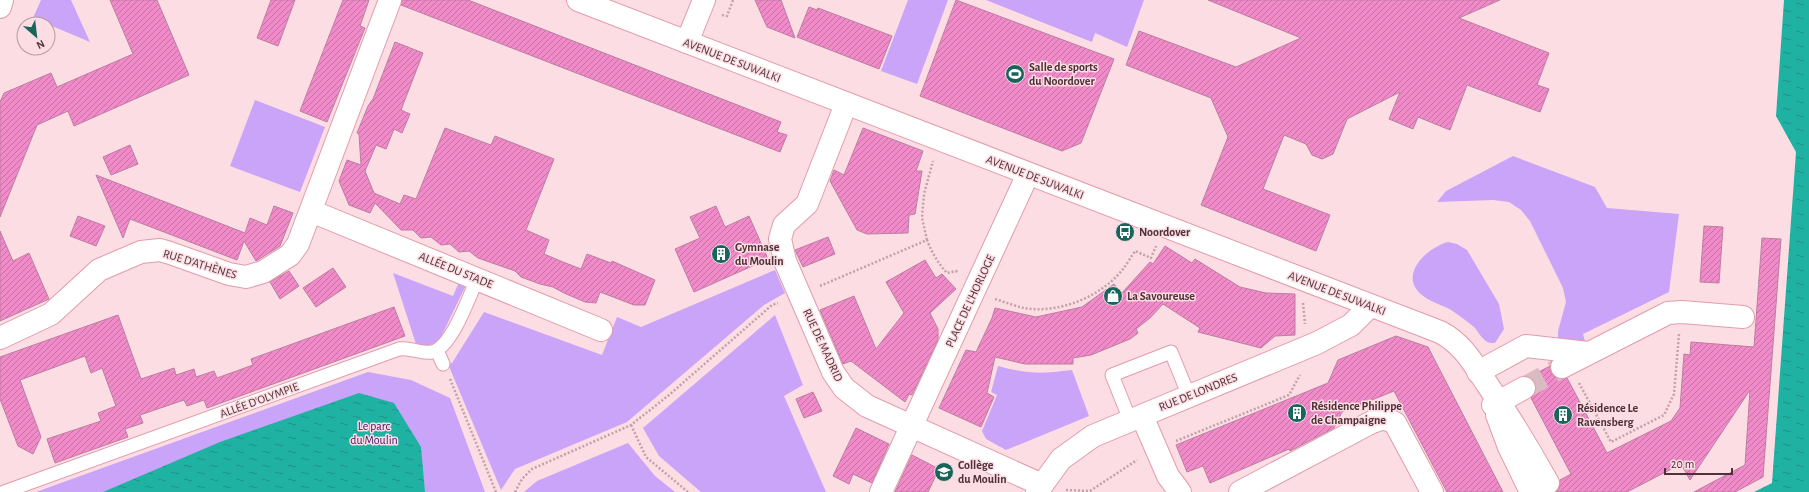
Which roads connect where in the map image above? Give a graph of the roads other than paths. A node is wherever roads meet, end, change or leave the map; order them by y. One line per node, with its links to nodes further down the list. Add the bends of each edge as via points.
1 (2, 0): 5 (street)
2 (390, 0): 9 (street, RUE D'ATHÈNES)
3 (578, 0): 6 (street, AVENUE DE SUWALKI)
4 (704, 0): 6 (street)
5 (0, 7)
6 (687, 42): 7 (street, AVENUE DE SUWALKI)
7 (846, 104): 8 (street, AVENUE DE SUWALKI); 24 (street, RUE DE MADRID, via 807,204 784,225 780,233 782,252 839,383 860,401)
8 (1028, 174): 11 (street, AVENUE DE SUWALKI); 24 (street, PLACE DE L'HORLOGE)
9 (311, 210): 10 (street, ALLÉE DU STADE); 14 (street, RUE D'ATHÈNES, via 298,244 290,254 255,275 246,277 229,274 160,250 141,252 99,270 51,314)
10 (477, 279): 13 (street, ALLÉE DU STADE); 15 (lane, via 450,337)
11 (1370, 306): 19 (street, AVENUE DE SUWALKI, via 1449,337 1462,348); 21 (street, RUE DE LONDRES, via 1358,320 1335,335)
12 (1743, 317): 16 (street, via 1682,312 1660,316)
13 (601, 330)
14 (0, 338)
15 (437, 350): 17 (lane); 27 (lane, ALLÉE D'OLYMPIE, via 427,352 398,349)
16 (1588, 353): 18 (street); 19 (street, via 1526,346)
17 (443, 364)
18 (1565, 365)
19 (1478, 372): 22 (street, AVENUE DE SUWALKI)
20 (1524, 388): 22 (street)
21 (1189, 396): 23 (street, RUE DE LONDRES); 23 (lane, via 1171,352 1112,375)
22 (1496, 403): 25 (street, AVENUE DE SUWALKI, via 1512,421)
23 (1136, 418): 26 (street, RUE DE LONDRES, via 1092,436 1075,447 1055,465); 29 (street, via 1172,483)
24 (911, 427): 26 (street, RUE DE MADRID); 28 (street, PLACE DE L'HORLOGE)
25 (1540, 487)
26 (1040, 488)
27 (4, 492)
28 (881, 492)
29 (1180, 492)
30 (1240, 492): 31 (street, via 1384,418 1395,423)
31 (1432, 492)

